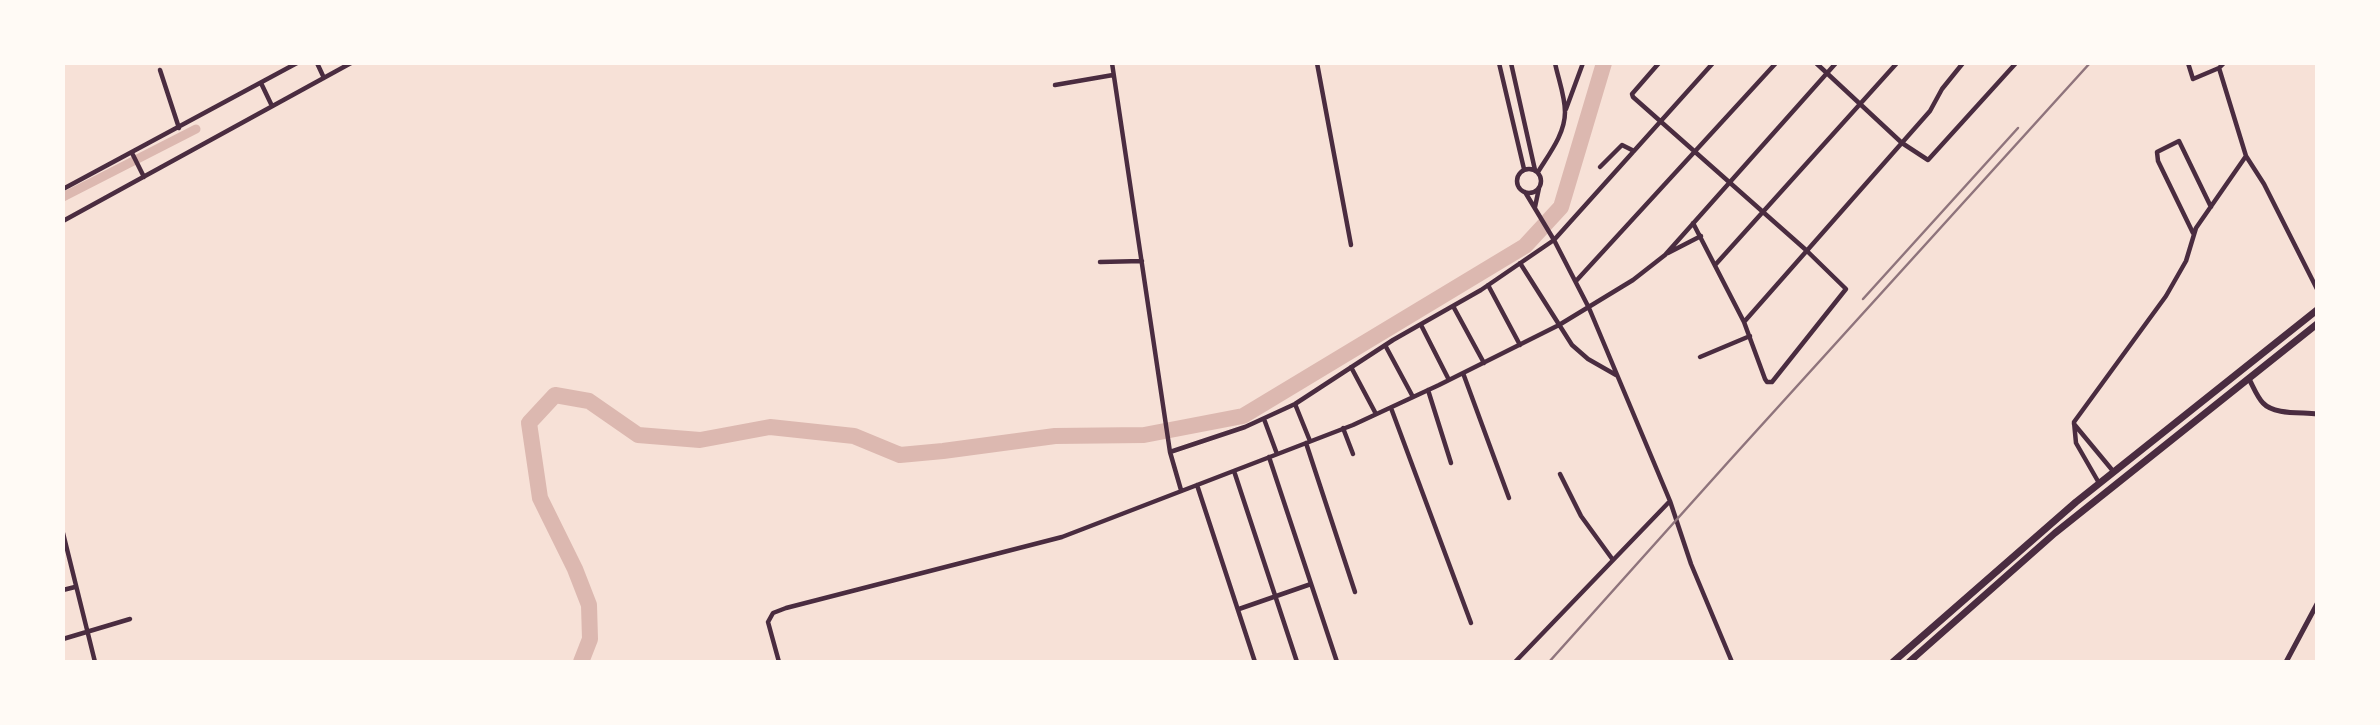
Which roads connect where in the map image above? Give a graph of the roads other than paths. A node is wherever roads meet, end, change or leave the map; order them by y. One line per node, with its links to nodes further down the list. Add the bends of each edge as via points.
1 (297, 63): 25 (street)
2 (317, 63): 24 (street)
3 (351, 63): 24 (street)
4 (1112, 63): 23 (street)
5 (1317, 63): 53 (street)
6 (1555, 63): 29 (street)
7 (1583, 63): 29 (street)
8 (1659, 63): 30 (street, via 1632,96)
9 (1713, 63): 30 (street)
10 (1776, 63): 34 (street)
11 (1816, 63): 22 (street)
12 (1836, 63): 22 (street)
13 (1897, 63): 27 (street)
14 (1962, 63): 32 (street)
15 (2016, 63): 32 (street, via 1930,159)
16 (2188, 63): 20 (street, via 2193,79)
17 (2224, 63): 20 (street)
18 (1511, 64): 19 (street); 39 (street)
19 (1499, 65): 38 (street)
20 (2219, 68): 36 (street)
21 (160, 70): 31 (street)
22 (1826, 73): 27 (street); 41 (street)
23 (1113, 75): 26 (street); 56 (street)
24 (324, 76): 28 (street)
25 (262, 85): 28 (street); 31 (street)
26 (1055, 85)
27 (1860, 104): 32 (street); 47 (street)
28 (272, 105): 40 (street)
29 (1566, 110): 39 (street, via 1560,135)
30 (1660, 121): 33 (street); 34 (street)
31 (179, 128): 35 (street)
32 (1902, 143): 54 (street)
33 (1634, 151): 37 (street, via 1622,145); 52 (street)
34 (1694, 152): 41 (street); 60 (street)
35 (133, 154): 40 (street); 43 (street)
36 (2246, 156): 45 (street); 62 (street)
37 (1600, 167)
38 (1524, 169): 39 (street); 44 (street, via 1516,181)
39 (1537, 171): 42 (street)
40 (143, 175): 48 (street)
41 (1729, 183): 47 (street); 49 (street)
42 (1540, 187): 44 (street); 46 (street)
43 (63, 189)
44 (1524, 192): 46 (street)
45 (2211, 207): 50 (street); 50 (street, via 2179,141 2157,152)
46 (1535, 208): 52 (street)
47 (1763, 213): 54 (street); 59 (street)
48 (63, 221)
49 (1693, 223): 51 (street); 55 (street)
50 (2193, 233): 87 (street, via 2177,279)
51 (1701, 236): 55 (street); 59 (street)
52 (1555, 240): 58 (street); 60 (street)
53 (1352, 245)
54 (1806, 250): 66 (street); 70 (street, via 1846,292 1772,382 1765,379)
55 (1665, 255): 64 (street)
56 (1142, 261): 57 (street); 90 (street)
57 (1100, 262)
58 (1520, 263): 61 (street); 69 (street)
59 (1716, 264): 66 (street)
60 (1576, 281): 64 (street)
61 (1488, 285): 63 (street); 72 (street)
62 (2317, 289)
63 (1453, 306): 68 (street); 74 (street)
64 (1589, 308): 69 (street); 77 (street)
65 (2317, 310): 96 (highway)
66 (1744, 322): 70 (street)
67 (2317, 324): 78 (highway)
68 (1421, 325): 71 (street); 79 (street)
69 (1559, 325): 72 (street); 77 (street, via 1582,355)
70 (1750, 336): 73 (street)
71 (1385, 345): 75 (street); 81 (street)
72 (1520, 345): 74 (street)
73 (1700, 357)
74 (1484, 363): 76 (street)
75 (1351, 367): 82 (street); 84 (street)
76 (1463, 373): 79 (street); 101 (street)
77 (1617, 376): 102 (street)
78 (2249, 379): 85 (street, via 2268,407); 125 (highway, via 2055,533)
79 (1450, 380): 80 (street)
80 (1428, 390): 81 (street); 94 (street)
81 (1413, 397): 83 (street)
82 (1295, 404): 86 (street); 89 (street)
83 (1391, 408): 84 (street); 114 (street)
84 (1376, 414): 88 (street)
85 (2317, 414)
86 (1264, 419): 90 (street); 91 (street)
87 (2074, 424): 96 (street); 98 (street, via 2076,443)
88 (1343, 428): 89 (street); 92 (street)
89 (1308, 442): 91 (street); 109 (street)
90 (1169, 449): 100 (street)
91 (1278, 454): 93 (street)
92 (1353, 454)
93 (1269, 457): 95 (street); 106 (street)
94 (1451, 463)
95 (1234, 471): 99 (street); 110 (street)
96 (2113, 471): 98 (highway)
97 (1560, 474): 104 (street, via 1581,516)
98 (2099, 483): 124 (highway)
99 (1198, 485): 100 (street); 112 (street)
100 (1181, 490): 118 (street, via 1062,537 786,608 770,616)
101 (1509, 498)
102 (1670, 501): 104 (street); 123 (street)
103 (63, 533): 105 (street)
104 (1614, 560): 122 (street)
105 (66, 561): 107 (street)
106 (1311, 584): 110 (street); 121 (street)
107 (75, 587): 108 (street); 115 (street)
108 (63, 590)
109 (1354, 592)
110 (1275, 597): 112 (street); 120 (street)
111 (2317, 604): 126 (street)
112 (1239, 609): 119 (street)
113 (130, 619): 115 (street)
114 (1471, 623)
115 (87, 633): 116 (street); 117 (street)
116 (63, 639)
117 (95, 662)
118 (779, 662)
119 (1255, 662)
120 (1297, 662)
121 (1337, 662)
122 (1515, 662)
123 (1732, 662)
124 (1893, 662)
125 (1909, 662)
126 (2286, 662)

